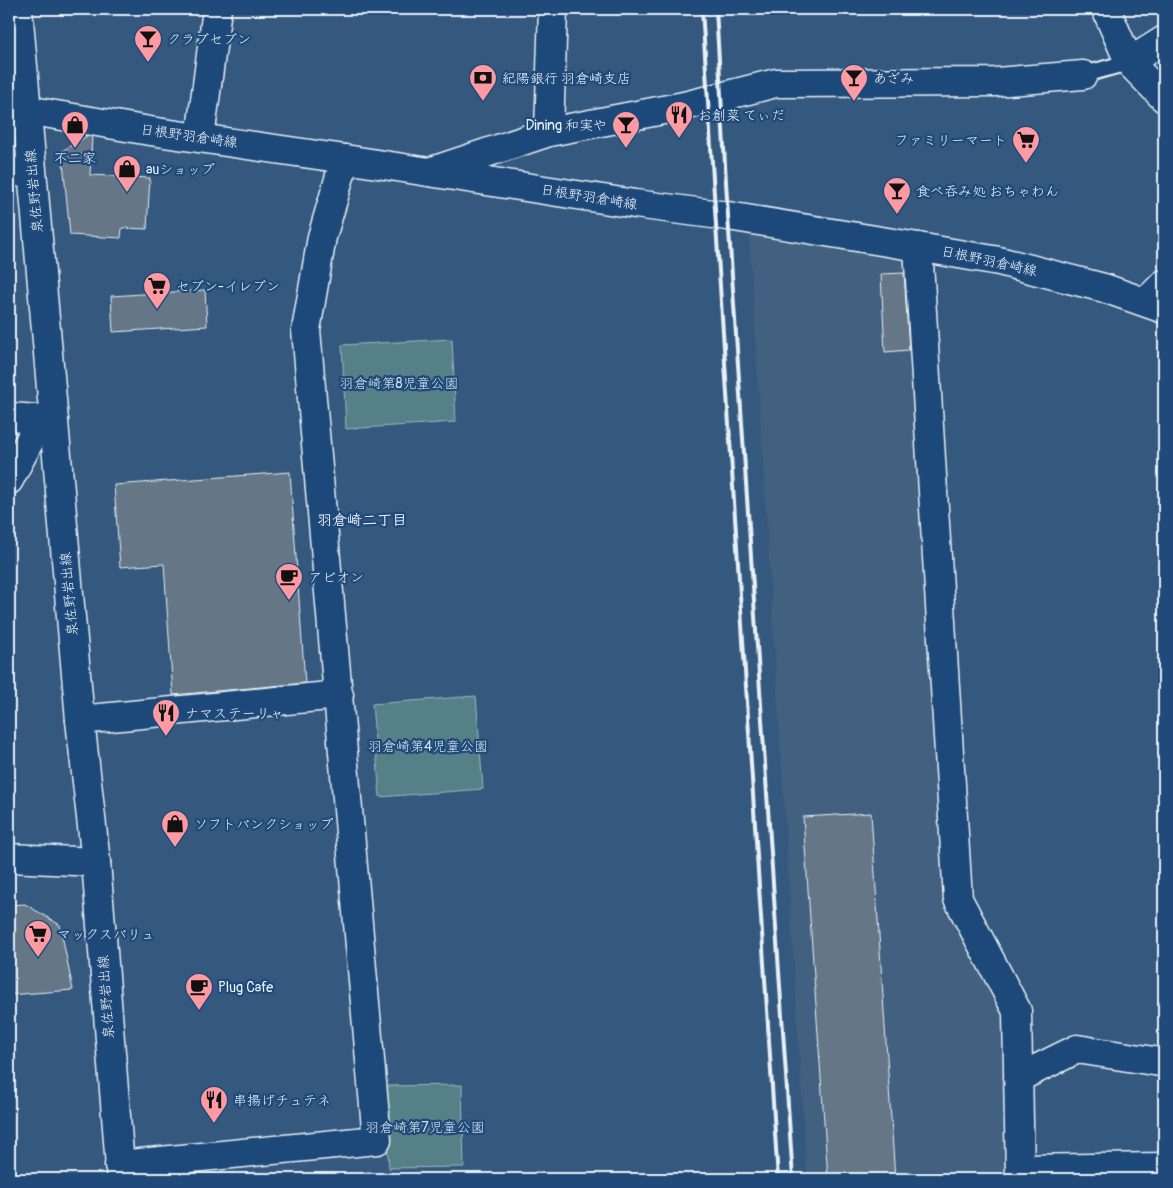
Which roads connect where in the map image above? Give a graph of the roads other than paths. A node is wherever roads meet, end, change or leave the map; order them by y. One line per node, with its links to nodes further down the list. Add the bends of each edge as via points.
1 (18, 9): 9 (street, 泉佐野岩出線)
2 (217, 9): 11 (street)
3 (553, 9): 10 (street)
4 (1106, 9): 6 (street)
5 (1164, 40): 6 (street)
6 (1129, 62): 7 (lane); 8 (street)
7 (1083, 75): 10 (street, via 996,82 776,83 684,106)
8 (1164, 98)
9 (18, 108): 11 (street, 日根野羽倉崎線); 14 (street, 泉佐野岩出線)
10 (549, 132): 13 (street)
11 (200, 138): 12 (street, 日根野羽倉崎線)
12 (346, 159): 13 (street, 日根野羽倉崎線); 20 (street, via 322,237 306,330)
13 (429, 172): 15 (street, 日根野羽倉崎線)
14 (21, 173): 18 (street, 泉佐野岩出線)
15 (918, 247): 16 (street, 日根野羽倉崎線, via 999,261); 25 (street, via 958,899 1017,1012)
16 (1158, 298)
17 (9, 417): 18 (street)
18 (47, 420): 19 (street); 21 (street, 泉佐野岩出線)
19 (9, 480)
20 (339, 695): 21 (street); 27 (street, via 377,1140)
21 (80, 720): 23 (street, 泉佐野岩出線)
22 (9, 858): 23 (street)
23 (96, 862): 27 (street, 泉佐野岩出線)
24 (1164, 1062): 25 (street, via 1077,1049)
25 (1018, 1078): 28 (street)
26 (1164, 1167): 28 (street)
27 (120, 1172)
28 (1020, 1174)

